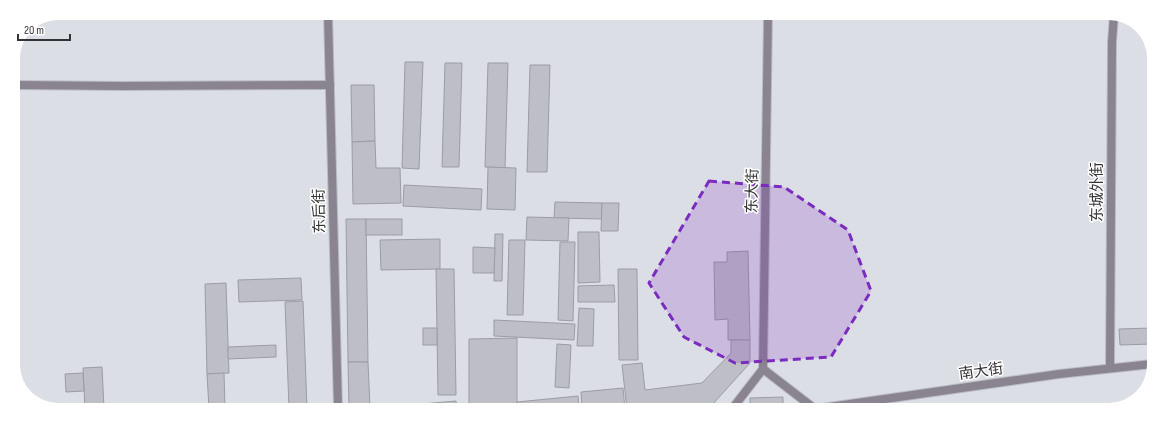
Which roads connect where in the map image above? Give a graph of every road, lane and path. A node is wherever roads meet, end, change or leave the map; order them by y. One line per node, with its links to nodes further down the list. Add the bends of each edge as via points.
1 (328, 20): 5 (street, 东后街)
2 (768, 20): 8 (street, 东大街)
3 (1114, 20): 7 (street, 东城外街)
4 (20, 84): 5 (street)
5 (330, 85): 9 (street, 东后街)
6 (1147, 364): 7 (street, 南大街)
7 (1110, 368): 12 (street, 南大街)
8 (763, 369): 10 (street); 11 (street)
9 (338, 403)
10 (737, 403)
11 (806, 403)
12 (856, 403)

